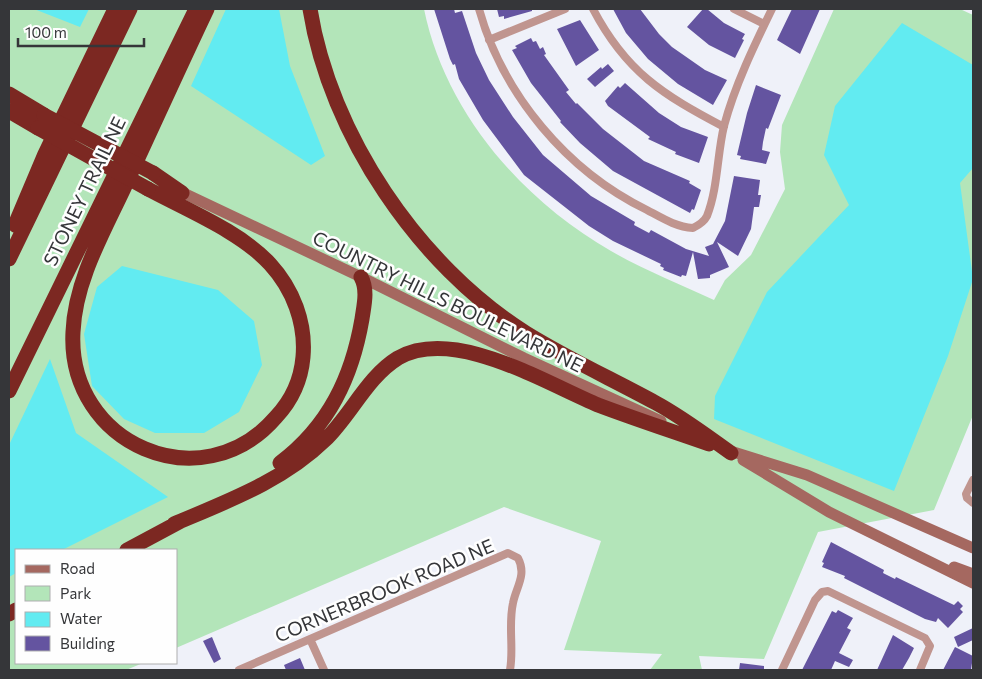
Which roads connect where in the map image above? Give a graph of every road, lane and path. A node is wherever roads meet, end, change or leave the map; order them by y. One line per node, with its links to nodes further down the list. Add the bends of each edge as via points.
1 (115, 9): 20 (highway, via 45,154)
2 (130, 9): 21 (highway, STONEY TRAIL NE)
3 (196, 9): 23 (highway, STONEY TRAIL NE)
4 (207, 9): 18 (highway, via 93,256 75,311 73,355 77,377 84,391 100,418 117,434 137,447 160,455 207,458 250,442 266,429 292,396 301,372 304,347 300,322 293,298 283,281 260,255)
5 (310, 9): 24 (highway, via 314,35 330,87 352,136 388,196 444,264 484,302 525,332 655,403)
6 (479, 9): 12 (street)
7 (565, 9): 12 (street)
8 (593, 9): 17 (street, via 608,36 642,76 682,105)
9 (734, 9): 11 (street)
10 (772, 9): 11 (street)
11 (764, 24): 17 (street)
12 (489, 40): 17 (street, via 510,82 566,153 613,191 676,224 693,228 706,219)
13 (9, 94): 16 (highway)
14 (9, 106): 16 (main road)
15 (9, 111): 16 (highway)
16 (41, 122): 18 (highway, bridge)
17 (724, 127)
18 (150, 180): 19 (highway)
19 (182, 193): 22 (main road, COUNTRY HILLS BOULEVARD NE)
20 (9, 239)
21 (9, 259)
22 (361, 277): 24 (main road, COUNTRY HILLS BOULEVARD NE, via 524,358); 27 (highway, via 365,297 357,349 344,384 321,424 296,451 259,477)
23 (9, 391)
24 (731, 453): 27 (highway, via 599,405 490,359 457,350 428,349 407,354 386,368 327,438 286,471 252,490); 28 (main road, COUNTRY HILLS BOULEVARD NE, via 807,475); 30 (main road, COUNTRY HILLS BOULEVARD NE, via 829,512)
25 (973, 480): 26 (street, via 966,498)
26 (973, 503)
27 (174, 524): 29 (highway)
28 (973, 548)
29 (129, 549)
30 (921, 558): 31 (main road); 32 (main road, COUNTRY HILLS BOULEVARD NE)
31 (973, 574)
32 (973, 584)
33 (310, 639): 34 (street, CORNERBROOK ROAD NE); 35 (street); 36 (street, CORNERBROOK ROAD NE, via 508,553 518,558 522,574 513,602)
34 (239, 670)
35 (324, 670)
36 (510, 670)
37 (782, 670): 38 (street, via 815,600 822,592 828,591 925,638 930,646)
38 (920, 670)

